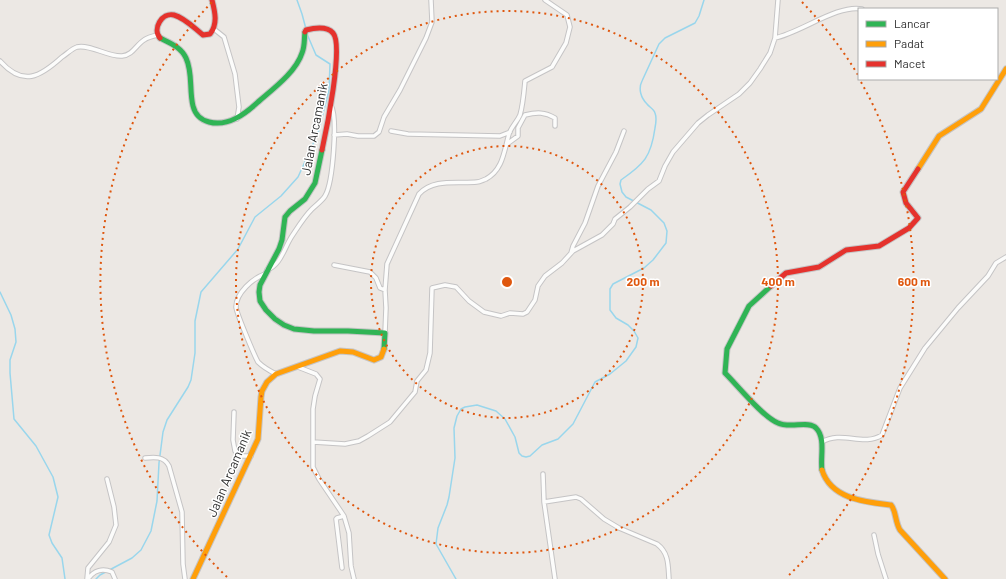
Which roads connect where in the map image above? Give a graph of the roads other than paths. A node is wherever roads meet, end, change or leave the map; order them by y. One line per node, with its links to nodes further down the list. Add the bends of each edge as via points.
1 (212, 0): 6 (street, via 216,21)
2 (431, 0): 19 (street, via 432,22 426,38 379,132 374,136)
3 (545, 0): 18 (street, via 567,15 570,27 566,43 552,67 525,81 520,115)
4 (778, 0): 8 (street)
5 (858, 9): 8 (street, via 832,14)
6 (214, 29): 7 (street, via 205,36 182,17 171,14 159,22); 14 (street, via 224,37 235,74 239,107)
7 (158, 35): 9 (street, via 144,39 130,54 123,56 76,47 44,72 30,77 20,76); 14 (street, Jalan Arcamanik, via 186,56 192,103 198,116 216,124)
8 (775, 38): 21 (street, via 766,60 750,83 698,124 673,152 659,180 615,218 613,224 600,237 575,250)
9 (0, 61)
10 (1006, 70): 11 (street)
11 (998, 77)
12 (994, 81): 31 (street, via 981,109 938,136 903,192 906,203 918,218 909,228 879,246 846,250 819,267 786,273 750,306 727,349 725,373 770,419 788,426 813,424 818,429)
13 (330, 105): 14 (street, Jalan Arcamanik, via 336,70 335,38 328,30 313,28 305,32 300,60 288,76); 19 (street, via 333,111); 24 (street, Jalan Arcamanik, via 315,183 305,199 285,217 281,244)
14 (237, 119)
15 (555, 126): 20 (street, via 555,118 546,113 525,115 518,128 518,136)
16 (391, 131): 18 (street, via 408,134 500,136)
17 (624, 131): 21 (street, via 598,186)
18 (510, 132): 20 (street)
19 (334, 135): 24 (street, via 330,180 325,196 305,217 276,265)
20 (507, 144): 25 (street, via 498,169 490,176 479,182 430,185 419,194 387,264)
21 (570, 256): 30 (street, via 545,276 538,286 535,300 523,314 491,314 469,301 456,287 445,285 432,288 430,353 426,370 417,381 415,392 390,422 368,436 345,444)
22 (1006, 257): 31 (street, via 996,263 988,276 925,348 900,388 882,436 865,440 839,437)
23 (334, 265): 25 (street, via 370,272 380,288)
24 (266, 272): 26 (street, Jalan Arcamanik, via 258,289 259,298 263,307 283,325 299,330); 28 (street, via 255,278 247,287 236,308 256,358 264,367)
25 (385, 290): 26 (street)
26 (385, 333): 27 (street, via 383,353 376,360 340,351)
27 (298, 367): 28 (street); 30 (street, via 316,374 320,379 314,402)
28 (276, 374): 32 (street, Jalan Arcamanik, via 262,391 260,432)
29 (234, 412): 32 (street, via 235,451 240,456)
30 (313, 442): 37 (street, via 316,474)
31 (822, 442): 48 (street, via 822,469 826,480 850,497 864,502 891,505 900,530)
32 (251, 456): 43 (street, Jalan Arcamanik)
33 (144, 458): 42 (street, via 161,458 169,466 182,512)
34 (543, 474): 36 (street)
35 (107, 479): 40 (street, via 116,525 109,542 88,568)
36 (544, 502): 45 (street); 46 (street, via 576,497 619,528 657,544 665,552)
37 (344, 516): 39 (street, via 336,519); 44 (street, via 349,533)
38 (874, 535): 47 (street)
39 (342, 568)
40 (88, 579): 41 (street, via 94,572 104,570 112,572)
41 (115, 579)
42 (185, 579)
43 (193, 579)
44 (354, 579)
45 (555, 579)
46 (669, 579)
47 (886, 579)
48 (945, 579)

